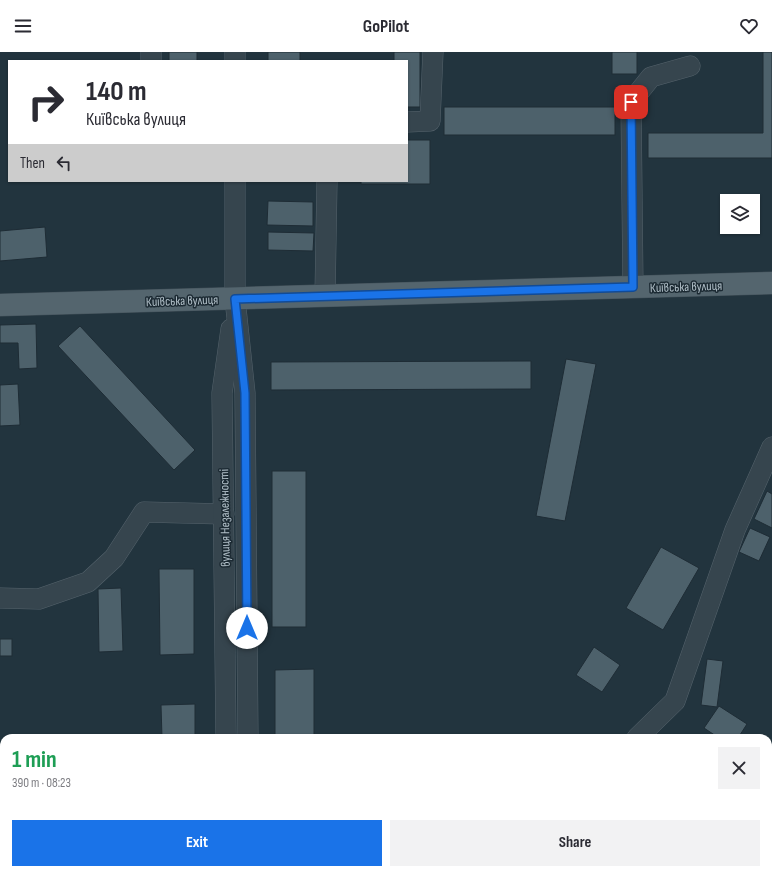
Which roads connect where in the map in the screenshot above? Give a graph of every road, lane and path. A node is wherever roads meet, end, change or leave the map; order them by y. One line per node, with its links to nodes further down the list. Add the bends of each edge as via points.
1 (433, 52): 3 (street, via 430,121)
2 (690, 66): 7 (street, via 651,77 631,102)
3 (408, 122)
4 (235, 182): 9 (street, вулиця Незалежності)
5 (327, 182): 8 (street)
6 (772, 283): 7 (main road, Київська вулиця)
7 (633, 287): 8 (main road, Київська вулиця)
8 (325, 296): 9 (main road, Київська вулиця)
9 (235, 299): 10 (main road, Київська вулиця); 12 (street, вулиця Незалежності, via 222,393); 15 (street, вулиця Незалежності, via 245,393)
10 (0, 305)
11 (772, 447): 16 (street, via 735,530 675,701)
12 (224, 514): 13 (street, via 144,512 114,558 88,582 39,599); 14 (street, вулиця Незалежності)
13 (0, 598)
14 (226, 734)
15 (248, 734)
16 (641, 734)

